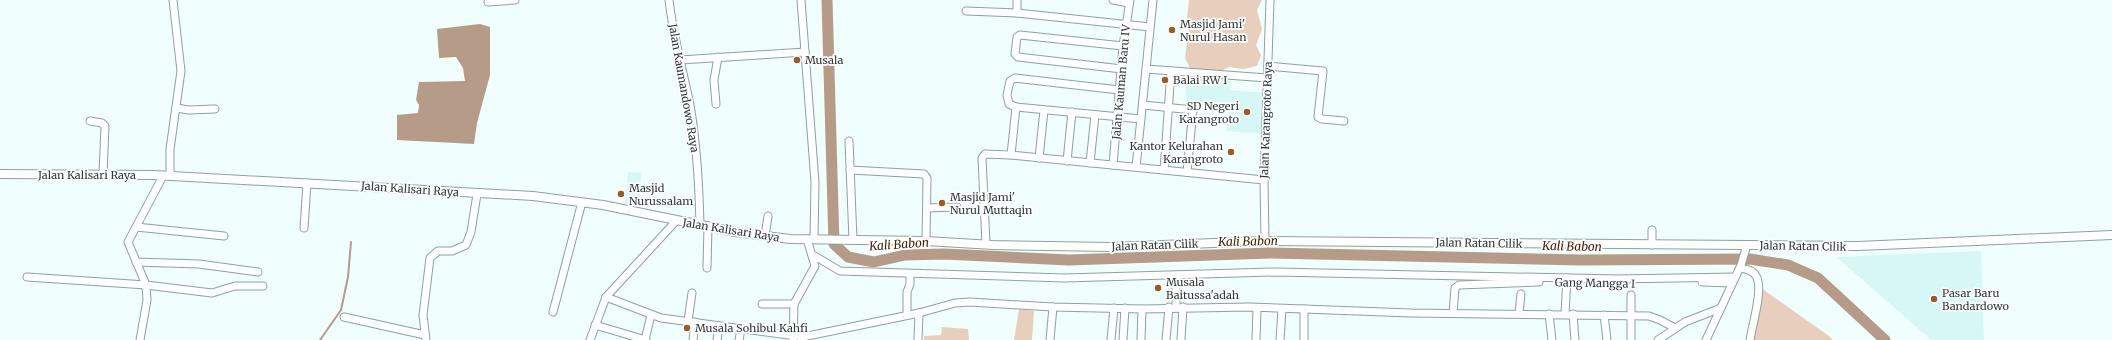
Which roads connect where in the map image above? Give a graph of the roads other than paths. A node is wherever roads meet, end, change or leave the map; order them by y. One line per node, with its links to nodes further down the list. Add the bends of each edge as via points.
1 (174, 0): 29 (street, via 181,71)
2 (515, 0): 10 (street)
3 (669, 0): 18 (street, Jalan Kaumandowo Raya)
4 (801, 0): 16 (street)
5 (1017, 0): 12 (street)
6 (1112, 0): 9 (street)
7 (1153, 0): 14 (street)
8 (1270, 0): 19 (street, Jalan Karangroto Raya)
9 (1129, 1): 13 (street, Jalan Kauman Baru IV)
10 (488, 2)
11 (966, 11): 12 (street)
12 (1017, 13): 13 (street)
13 (1126, 24): 14 (street); 15 (street, Jalan Kauman Baru IV)
14 (1150, 27): 21 (street)
15 (1123, 46): 20 (street, Jalan Kauman Baru IV); 20 (street, via 1018,35 1016,56)
16 (806, 52): 17 (street); 65 (street, via 815,182)
17 (718, 57): 18 (street); 25 (street, via 714,80)
18 (680, 60): 59 (street, Jalan Kaumandowo Raya, via 690,105)
19 (1268, 66): 23 (street, Jalan Karangroto Raya); 36 (street, via 1323,71 1318,117)
20 (1122, 69): 24 (street, Jalan Kauman Baru IV)
21 (1146, 69): 22 (street); 26 (street)
22 (1171, 71): 23 (street); 28 (street)
23 (1267, 78): 51 (street, Jalan Karangroto Raya)
24 (1119, 90): 27 (street, via 1015,78 1010,81 1007,95 1009,104); 34 (street, Jalan Kauman Baru IV)
25 (716, 104)
26 (1143, 105): 28 (street); 35 (street)
27 (1016, 107): 31 (street); 39 (street)
28 (1168, 107): 46 (street); 47 (street, via 1193,110)
29 (176, 108): 30 (street); 50 (street)
30 (215, 108)
31 (1044, 110): 32 (street); 40 (street)
32 (1072, 112): 33 (street); 41 (street)
33 (1095, 115): 34 (street); 42 (street)
34 (1118, 117): 35 (street); 43 (street, Jalan Kauman Baru IV)
35 (1141, 119): 44 (street)
36 (1344, 120)
37 (90, 122): 49 (street, via 102,123 105,126)
38 (849, 141): 45 (street)
39 (1011, 155): 40 (street); 69 (street, via 985,154 982,158)
40 (1040, 158): 41 (street)
41 (1067, 161): 42 (street)
42 (1090, 163): 43 (street)
43 (1113, 165): 44 (street)
44 (1136, 167): 46 (street)
45 (850, 170): 56 (street, via 924,174 927,178); 66 (street)
46 (1164, 170): 47 (street)
47 (1187, 172): 51 (street)
48 (0, 174): 49 (street, Jalan Kalisari Raya)
49 (103, 174): 50 (street, Jalan Kalisari Raya)
50 (167, 176): 52 (street, Jalan Kalisari Raya); 60 (street)
51 (1264, 180): 68 (street, Jalan Karangroto Raya)
52 (307, 183): 53 (street, Jalan Kalisari Raya); 61 (street)
53 (477, 194): 54 (street, Jalan Kalisari Raya, via 533,196); 115 (street, via 471,232 466,244 452,251 438,251 430,258 423,315)
54 (582, 202): 58 (street, Jalan Kalisari Raya, via 654,214); 98 (street)
55 (957, 207): 56 (street)
56 (927, 208): 67 (street)
57 (768, 216): 64 (street)
58 (676, 221): 59 (street, Jalan Kalisari Raya); 86 (street)
59 (704, 225): 64 (street, Jalan Kalisari Raya); 74 (street, Jalan Kaumandowo Raya)
60 (136, 227): 63 (street); 72 (street, via 128,242)
61 (304, 228)
62 (2112, 235): 70 (street, Jalan Ratan Cilik, via 1871,246)
63 (224, 236)
64 (765, 236): 65 (street, Jalan Kalisari Raya)
65 (813, 239): 66 (street, Jalan Kalisari Raya); 71 (street)
66 (850, 239): 67 (street, Jalan Ratan Cilik)
67 (926, 241): 69 (street, Jalan Ratan Cilik)
68 (1265, 241): 69 (street, Jalan Ratan Cilik, via 1111,247); 70 (street, Jalan Ratan Cilik, via 1652,238)
69 (986, 244)
70 (1747, 248): 73 (street)
71 (813, 255): 76 (street, via 840,272); 88 (street, via 814,270)
72 (136, 262): 75 (street, via 199,264); 81 (street)
73 (1741, 266): 80 (street); 139 (street, via 1757,276 1760,286)
74 (707, 268)
75 (258, 272)
76 (910, 274): 77 (street, via 1064,278); 106 (street)
77 (1176, 275): 79 (street, via 1276,272); 90 (street)
78 (27, 276): 81 (street)
79 (1567, 280): 80 (street, Gang Mangga I); 100 (street, Gang Mangga I, via 1459,285 1455,288); 103 (street)
80 (1733, 280): 94 (street)
81 (146, 285): 82 (street, via 212,293 235,286); 117 (street, via 147,300)
82 (263, 286)
83 (692, 293): 110 (street)
84 (1522, 294): 101 (street)
85 (1630, 295): 108 (street)
86 (606, 297): 105 (street); 111 (street)
87 (762, 304): 88 (street)
88 (794, 304): 116 (street)
89 (1053, 307): 91 (street); 99 (street, via 970,302 955,303); 124 (street)
90 (1176, 307): 93 (street); 95 (street); 128 (street); 129 (street)
91 (1114, 308): 92 (street); 125 (street)
92 (1124, 308): 95 (street); 126 (street)
93 (1256, 308): 96 (street); 130 (street)
94 (1721, 308): 113 (street, via 1694,317); 138 (street)
95 (1142, 309): 127 (street)
96 (1282, 309): 97 (street); 131 (street)
97 (1304, 309): 100 (street); 132 (street)
98 (553, 312)
99 (919, 313): 106 (street); 123 (street)
100 (1454, 313): 101 (street)
101 (1520, 313): 102 (street)
102 (1549, 314): 103 (street); 133 (street)
103 (1565, 314): 104 (street)
104 (1573, 314): 107 (street); 134 (street)
105 (651, 315): 110 (street); 119 (street)
106 (907, 315): 116 (street)
107 (1604, 315): 108 (street); 135 (street)
108 (1630, 316): 113 (street, via 1652,317); 136 (street)
109 (344, 317): 115 (street)
110 (691, 322): 112 (street); 120 (street)
111 (595, 325): 118 (street); 119 (street)
112 (718, 326): 114 (street); 121 (street)
113 (1675, 328): 137 (street)
114 (741, 329): 116 (street); 122 (street)
115 (425, 338)
116 (794, 338)
117 (140, 340)
118 (590, 340)
119 (646, 340)
120 (693, 340)
121 (717, 340)
122 (739, 340)
123 (918, 340)
124 (1050, 340)
125 (1111, 340)
126 (1123, 340)
127 (1141, 340)
128 (1166, 340)
129 (1181, 340)
130 (1256, 340)
131 (1280, 340)
132 (1304, 340)
133 (1552, 340)
134 (1575, 340)
135 (1607, 340)
136 (1632, 340)
137 (1658, 340)
138 (1706, 340)
139 (1750, 340)

